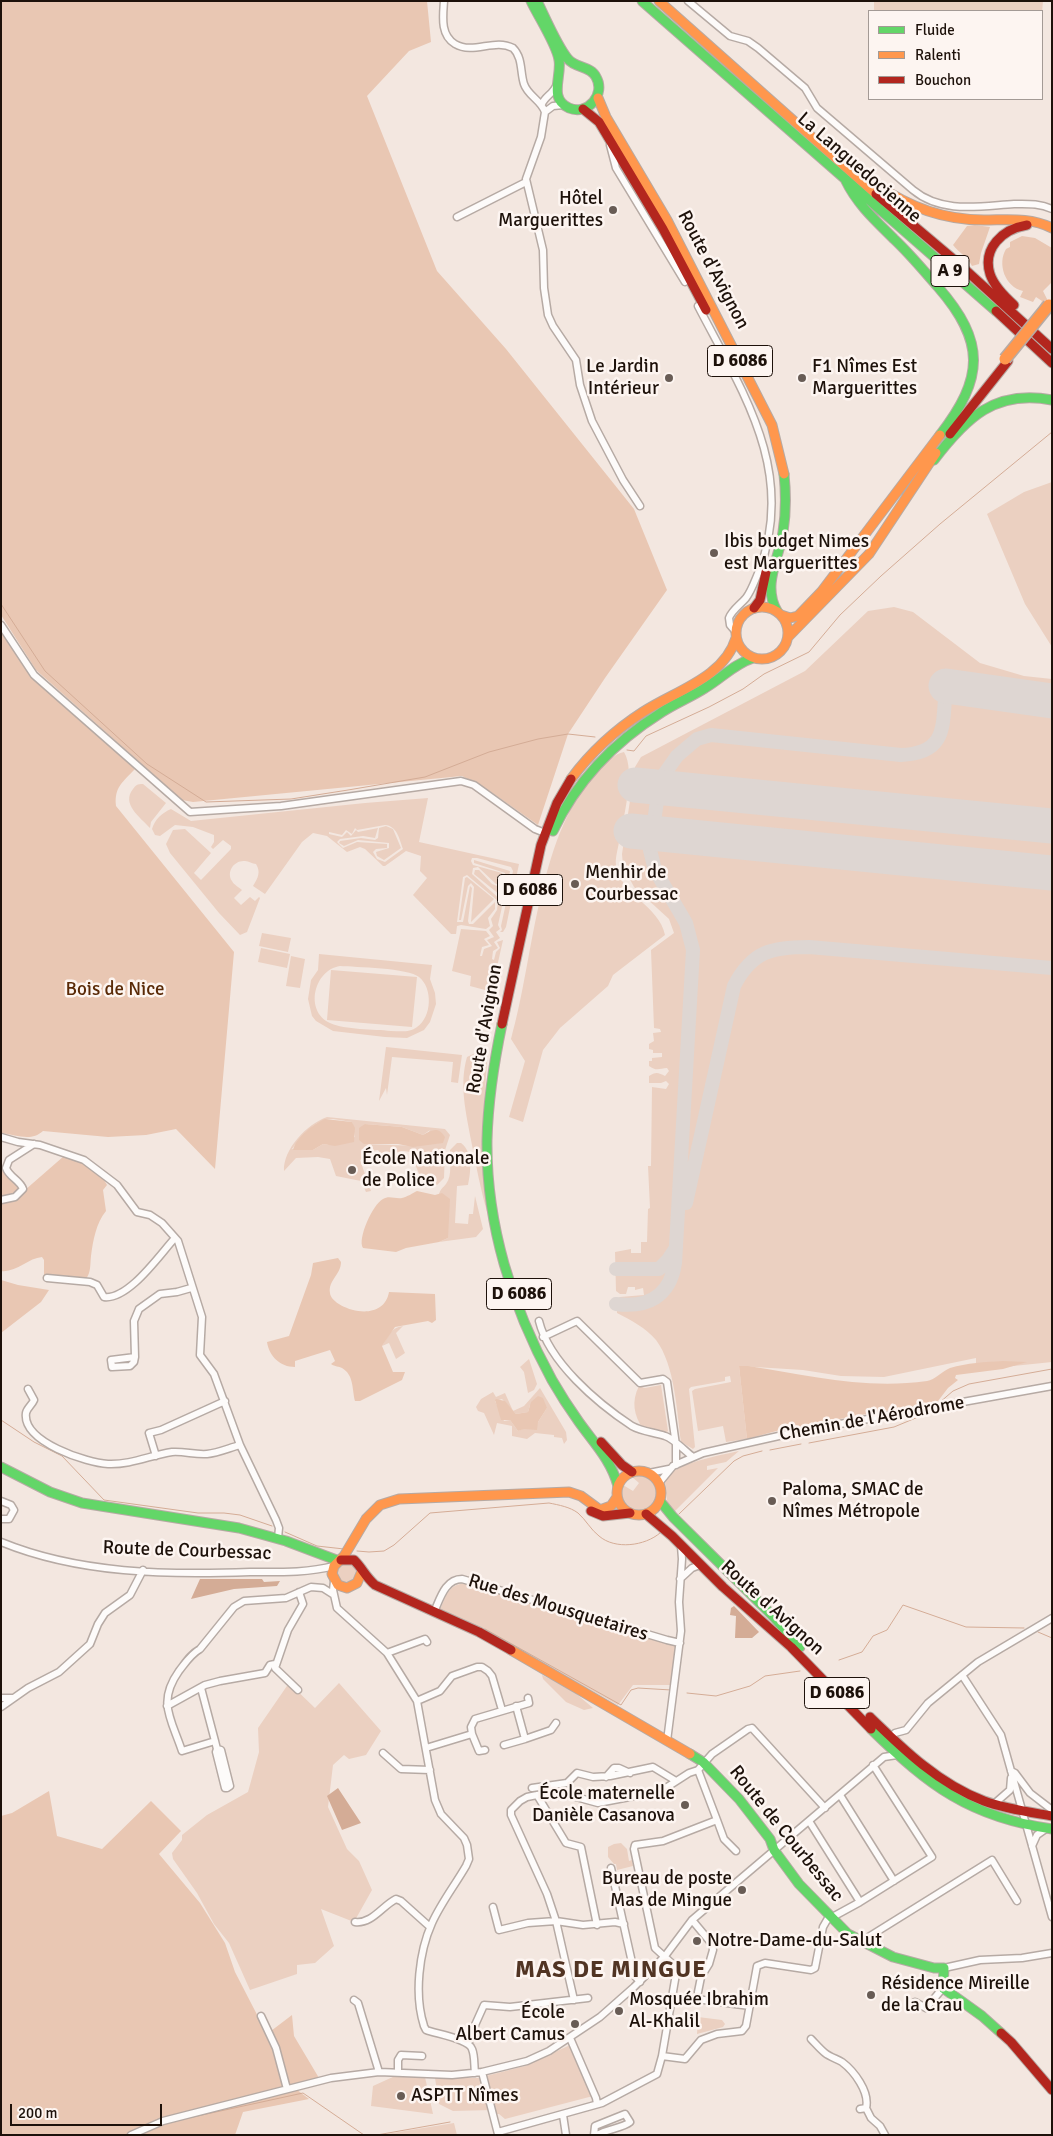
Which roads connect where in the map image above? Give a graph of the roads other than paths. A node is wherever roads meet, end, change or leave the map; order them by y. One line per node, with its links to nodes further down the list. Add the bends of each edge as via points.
1 (444, 1): 10 (street, via 443,23 450,41 464,48 497,44 513,48 519,56 526,89)
2 (532, 1): 8 (main road, via 560,57)
3 (537, 1): 7 (main road, via 565,55)
4 (642, 1): 16 (main road, La Languedocienne / A 9)
5 (658, 1): 15 (main road, La Languedocienne / A 9)
6 (688, 1): 18 (street, via 730,36 758,48 805,88 817,108 919,195 945,206 1032,204)
7 (579, 66): 8 (main road, via 568,69); 9 (main road, via 592,71 597,77)
8 (557, 84): 10 (street); 11 (main road, via 558,96)
9 (598, 98): 12 (main road); 30 (main road, Route d'Avignon / D 6086, via 667,220 772,425 784,470 786,496 783,536 770,587 770,600)
10 (542, 104): 13 (street)
11 (564, 105): 12 (main road, via 573,110); 13 (street, via 553,106)
12 (583, 110): 14 (main road, Route d'Avignon / D 6086, via 599,122)
13 (545, 112): 17 (street, via 541,137)
14 (606, 134): 29 (main road, Route d'Avignon / D 6086, via 714,323 758,408 769,437 777,474 778,523 760,600); 32 (street, via 616,168 693,296 748,403 767,454 772,499 769,536 751,589 728,618)
15 (858, 178): 20 (main road, via 871,181 902,201 938,215 970,220 1029,220); 23 (main road, La Languedocienne / A 9)
16 (846, 181): 25 (main road, La Languedocienne / A 9); 27 (main road, via 853,197 957,307 973,346 973,372 966,395)
17 (526, 182): 19 (street); 28 (street, via 543,250 548,315 577,364 592,421)
18 (1052, 209)
19 (457, 217)
20 (1052, 228)
21 (1052, 234): 23 (main road, via 1034,225 1017,226 1000,234 990,254 988,264 994,282 1021,313)
22 (1051, 305): 27 (main road, bridge)
23 (1025, 325): 24 (main road, La Languedocienne / A 9)
24 (1052, 349)
25 (1052, 363)
26 (1052, 400): 27 (main road, via 1036,396 1016,397 985,408)
27 (917, 474): 30 (main road, via 812,602 795,617); 33 (main road, via 869,554)
28 (640, 506)
29 (754, 608): 30 (main road, via 765,607); 32 (main road, via 741,617)
30 (779, 613): 33 (main road, via 788,628)
31 (1, 625): 35 (street, via 34,675 190,812 281,806 462,781 474,785)
32 (736, 635): 34 (main road, via 742,650); 35 (main road, Route d'Avignon / D 6086, via 734,649 716,668 643,712 589,757 566,786)
33 (788, 637): 34 (main road, via 775,656)
34 (753, 658): 55 (main road, Route d'Avignon / D 6086, via 736,664 712,684 659,713 634,731 601,759 571,796 556,824 541,867 498,1077 494,1118 495,1167 504,1238 516,1284 560,1383 608,1451)
35 (545, 833): 58 (main road, Route d'Avignon / D 6086, via 525,911 494,1070 488,1127 490,1192 506,1274 537,1351 573,1415 614,1472)
36 (1, 1137): 37 (street)
37 (34, 1144): 38 (street, via 9,1160 6,1168 23,1189 15,1197); 39 (street, via 84,1160 117,1184 137,1212 157,1218)
38 (1, 1200)
39 (175, 1238): 40 (street, via 141,1276 112,1297 104,1297 97,1285 90,1282); 41 (street)
40 (47, 1278)
41 (191, 1288): 44 (street, via 160,1294 139,1309 134,1321); 47 (street, via 202,1317 200,1355 214,1374)
42 (539, 1321): 43 (street)
43 (543, 1337): 49 (street, via 572,1376 593,1395 632,1425 645,1432 668,1437); 49 (street, via 577,1321 640,1382 666,1381)
44 (135, 1357)
45 (1052, 1386): 51 (street, Chemin de l'Aérodrome, via 801,1431)
46 (28, 1389): 50 (street, via 34,1400 27,1410 28,1424 56,1448 108,1464)
47 (224, 1401): 48 (street); 50 (street, via 148,1433)
48 (240, 1445): 50 (street, via 207,1454 174,1452); 64 (street, via 276,1520)
49 (676, 1445): 51 (street); 52 (street)
50 (156, 1456)
51 (693, 1457): 52 (street, Chemin de l'Aérodrome)
52 (676, 1465): 54 (street, Chemin de l'Aérodrome)
53 (1, 1467): 64 (main road, via 82,1504 239,1528)
54 (669, 1469): 56 (street, Chemin de l'Aérodrome); 57 (street, Chemin de l'Aérodrome)
55 (632, 1472): 56 (main road); 58 (main road, via 626,1475)
56 (649, 1473): 57 (main road)
57 (659, 1483): 60 (main road)
58 (618, 1492): 61 (main road, via 622,1507); 68 (main road, via 612,1506 600,1510 581,1496 564,1492 399,1499 374,1509)
59 (1, 1501): 63 (street, via 14,1510 9,1519)
60 (660, 1501): 62 (main road); 116 (main road, Route d'Avignon / D 6086, via 775,1617 803,1651 898,1744 952,1785)
61 (630, 1513): 62 (main road); 67 (main road, via 600,1515 579,1501 562,1496 402,1505 383,1510 365,1526 354,1546)
62 (646, 1514): 66 (main road, Route d'Avignon / D 6086)
63 (1, 1519)
64 (278, 1538): 68 (main road)
65 (1, 1542): 70 (street, Route de Courbessac, via 62,1561 120,1570)
66 (681, 1546): 69 (main road, Route d'Avignon / D 6086); 74 (street)
67 (354, 1560): 68 (main road); 72 (main road)
68 (336, 1562): 71 (street, Route de Courbessac); 73 (main road)
69 (700, 1566): 74 (street, via 692,1568); 107 (main road, Route d'Avignon / D 6086, via 789,1645)
70 (143, 1570): 71 (street, Route de Courbessac, via 220,1573); 89 (street, via 130,1595 104,1613 90,1644 59,1672)
71 (316, 1571): 73 (street, Route de Courbessac)
72 (362, 1571): 75 (main road, via 360,1581); 76 (main road, Route de Courbessac)
73 (334, 1580): 75 (main road, via 342,1587); 78 (street)
74 (680, 1580): 82 (street)
75 (352, 1586): 76 (main road, Route de Courbessac); 78 (street)
76 (375, 1586): 79 (main road, Route de Courbessac)
77 (299, 1592): 78 (street, via 311,1587); 84 (street, via 303,1604 288,1630); 92 (street, via 276,1600 244,1601 234,1607 172,1680 166,1694)
78 (334, 1595): 83 (street, via 337,1608)
79 (434, 1612): 82 (street, Rue des Mousquetaires, via 450,1582 462,1579); 101 (main road, Route de Courbessac, via 526,1658)
80 (1052, 1618): 85 (street)
81 (427, 1642): 83 (street, via 425,1639)
82 (680, 1642): 101 (street)
83 (387, 1652): 91 (street)
84 (275, 1664): 86 (street, via 270,1665 265,1673); 87 (street, via 275,1668)
85 (962, 1675): 97 (street, via 928,1703 906,1730); 111 (street, via 1001,1736)
86 (201, 1688): 92 (street); 100 (street)
87 (298, 1690)
88 (1, 1698): 89 (street)
89 (13, 1698): 94 (street)
90 (528, 1698): 93 (street, via 529,1703)
91 (417, 1701): 95 (street, via 440,1691 452,1676 482,1667 492,1676); 104 (street)
92 (167, 1706): 100 (street, via 182,1751)
93 (516, 1706): 95 (street); 99 (street)
94 (1, 1707)
95 (502, 1710): 98 (street, via 475,1719 470,1727)
96 (556, 1723): 99 (street, via 551,1730)
97 (895, 1732)
98 (472, 1734): 104 (street); 105 (street, via 479,1751)
99 (525, 1739): 102 (street)
100 (215, 1740): 103 (street)
101 (667, 1741): 109 (main road, Route de Courbessac)
102 (504, 1745)
103 (217, 1748): 103 (street, via 216,1752 227,1788 230,1786 221,1750)
104 (426, 1748): 110 (street)
105 (485, 1750)
106 (383, 1753): 110 (street, via 401,1769)
107 (898, 1755): 108 (street, via 884,1756); 123 (main road, Route d'Avignon / D 6086, via 955,1798 991,1815)
108 (873, 1765): 115 (street); 129 (street, via 932,1857)
109 (701, 1766): 112 (street); 117 (street, via 752,1728); 121 (street); 126 (main road, Route de Courbessac, via 739,1799 770,1839)
110 (430, 1770): 141 (street, via 438,1808 464,1838 469,1859)
111 (1012, 1771): 116 (street, via 1010,1790); 118 (street); 119 (street, via 1030,1793)
112 (676, 1781): 113 (street, via 653,1768 593,1777 577,1772 567,1783); 114 (street, via 661,1791 598,1803 565,1794)
113 (532, 1788)
114 (537, 1795): 137 (street, via 520,1801 511,1815); 140 (street, via 566,1843 581,1847)
115 (840, 1795): 117 (street); 129 (street)
116 (994, 1804): 118 (main road, Route d'Avignon / D 6086)
117 (825, 1808): 122 (street)
118 (1021, 1810): 120 (main road, Route d'Avignon / D 6086); 123 (street)
119 (1052, 1810)
120 (1052, 1816)
121 (717, 1820): 127 (street, via 724,1839); 144 (street, via 663,1841 634,1845 655,1948)
122 (809, 1821): 126 (street); 132 (street)
123 (1024, 1824): 124 (main road, Route d'Avignon / D 6086); 125 (street)
124 (1049, 1828): 125 (street, via 1037,1835)
125 (1031, 1848): 130 (street)
126 (774, 1850): 135 (main road, Route de Courbessac, via 799,1884); 136 (street)
127 (736, 1851)
128 (611, 1868): 139 (street)
129 (894, 1881): 132 (street)
130 (1049, 1898): 134 (street)
131 (1017, 1901): 142 (street, via 992,1860)
132 (860, 1902): 135 (street)
133 (493, 1907): 137 (street, via 499,1930)
134 (1052, 1916)
135 (831, 1918): 142 (main road, Route de Courbessac); 152 (street, via 823,1927 815,1968 765,1963 757,1966)
136 (692, 1920): 144 (street); 152 (street, via 712,1944 713,1950 697,1995)
137 (556, 1921): 140 (street); 149 (street)
138 (355, 1922): 141 (street, via 370,1919 396,1899)
139 (624, 1924): 140 (street); 146 (street, via 635,1976)
140 (598, 1925)
141 (430, 1927): 156 (street, via 421,1966 424,2026 426,2030)
142 (863, 1943): 145 (main road, Route de Courbessac, via 893,1957)
143 (1052, 1953): 145 (street)
144 (664, 1956): 146 (street); 157 (street, via 677,1968)
145 (944, 1968): 147 (main road)
146 (640, 1982): 154 (street)
147 (943, 1988): 151 (street, via 926,2008); 163 (main road, via 1011,2042)
148 (588, 1998): 149 (street)
149 (574, 2000): 156 (street, via 510,2007 484,2004 474,2035)
150 (356, 2001): 159 (street)
151 (915, 2002)
152 (750, 2006): 157 (street, via 742,2031 701,2040 685,2059)
153 (261, 2016): 162 (street, via 276,2048)
154 (570, 2038): 161 (street, via 538,2056); 164 (street)
155 (811, 2039): 170 (street, via 823,2052 842,2062 855,2074 867,2103 863,2109)
156 (467, 2043): 161 (street, via 473,2051)
157 (662, 2056): 164 (street, via 657,2074)
158 (419, 2057): 160 (street, via 401,2055)
159 (379, 2072): 160 (street); 162 (street, via 331,2078)
160 (398, 2072): 161 (street)
161 (478, 2073): 166 (street)
162 (287, 2089): 167 (street, via 163,2121)
163 (1052, 2090)
164 (597, 2104): 165 (street)
165 (563, 2114): 166 (street); 168 (street)
166 (498, 2133)
167 (132, 2135)
168 (566, 2135)
169 (595, 2135): 169 (street, via 627,2125 630,2122 628,2116 625,2114 595,2126)
170 (885, 2135)

